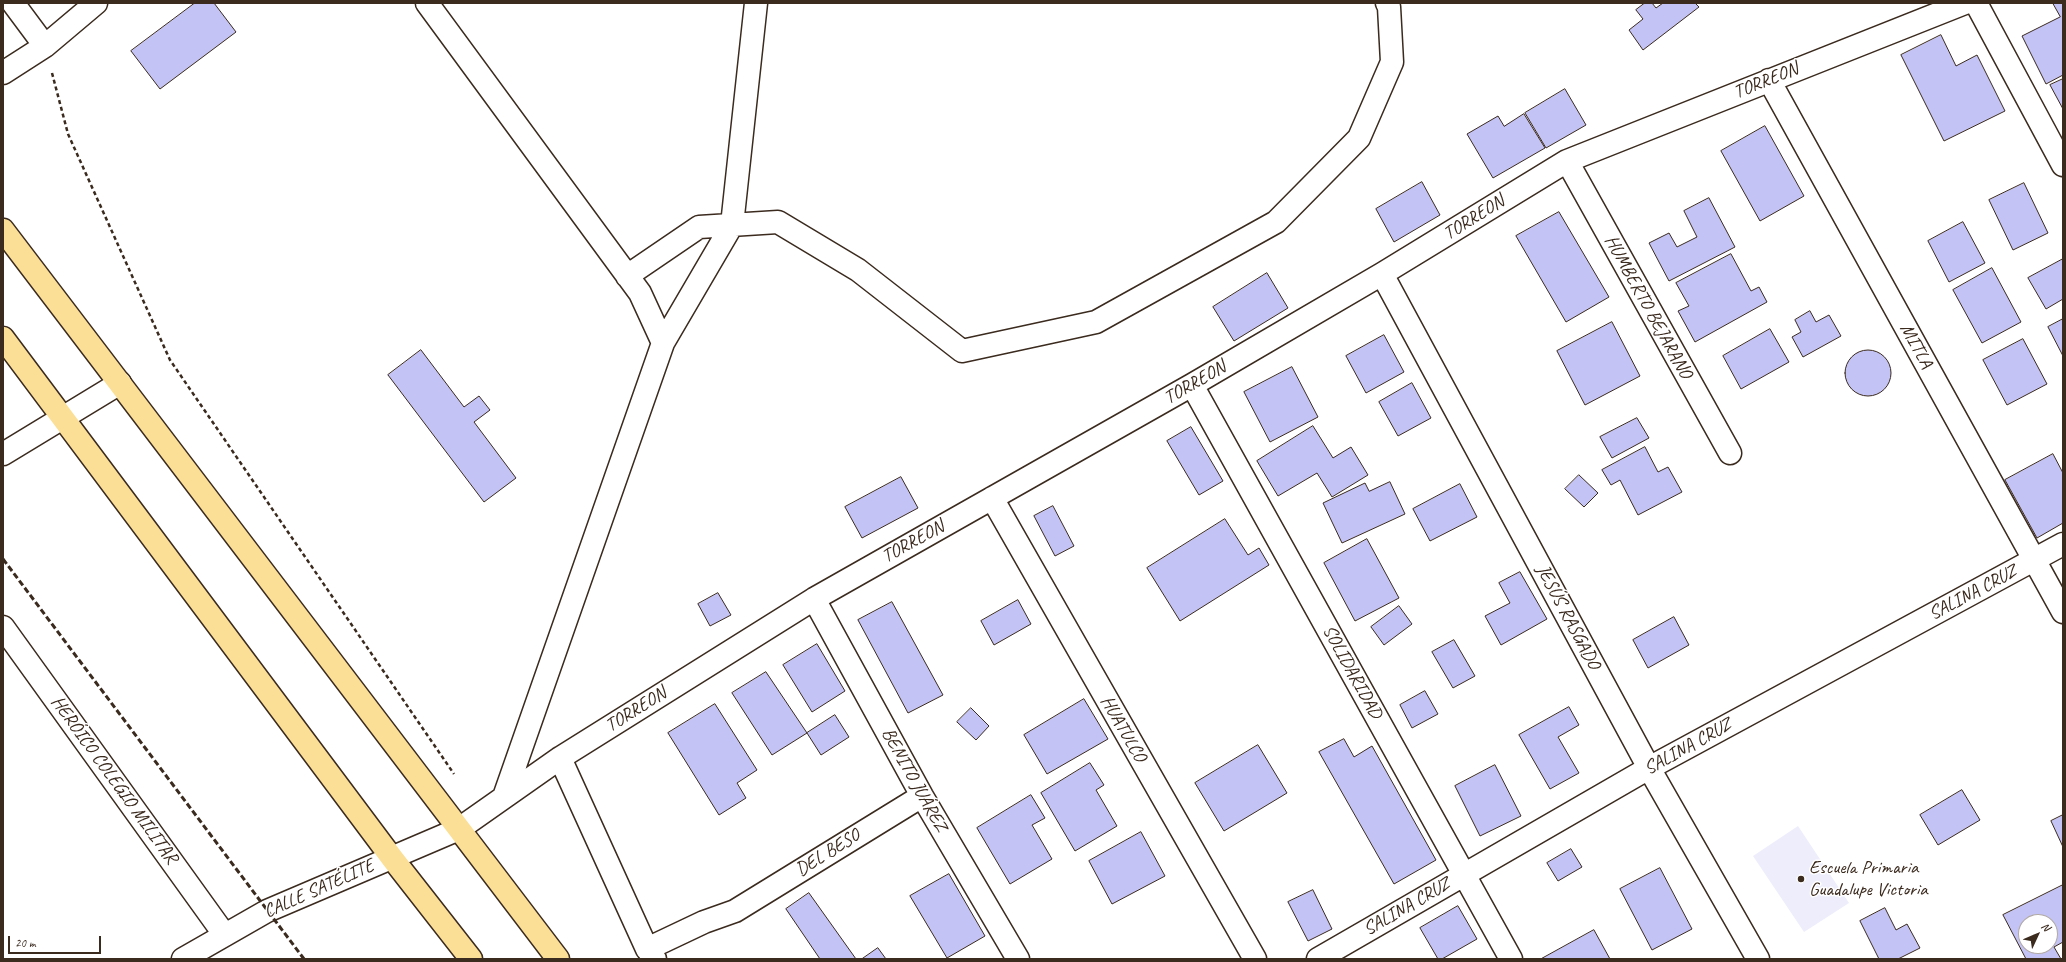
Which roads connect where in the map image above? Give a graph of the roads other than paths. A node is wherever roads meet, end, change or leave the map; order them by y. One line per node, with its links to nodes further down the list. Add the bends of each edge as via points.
1 (13, 3): 8 (street)
2 (96, 3): 8 (street)
3 (427, 3): 16 (street)
4 (756, 3): 13 (street)
5 (1387, 3): 13 (street, via 1392,62 1359,138 1276,222 1096,322 962,351 858,270 778,222)
6 (1965, 3): 10 (street, TORREON)
7 (1976, 3): 12 (street)
8 (45, 46): 9 (street)
9 (3, 73)
10 (1769, 80): 11 (street, TORREON); 26 (street, MITLA)
11 (1566, 161): 15 (street, TORREON); 22 (street, HUMBERTO BEJARANO)
12 (2063, 165)
13 (732, 224): 16 (street, via 699,227); 18 (street)
14 (3, 230): 19 (main road)
15 (1382, 274): 20 (street, TORREON); 31 (street, JESÚS RASGADO)
16 (627, 276): 18 (street, via 640,293)
17 (3, 338): 21 (main road)
18 (663, 343): 33 (street)
19 (120, 383): 21 (street); 34 (main road)
20 (1192, 385): 24 (street, TORREON); 36 (street, SOLIDARIDAD)
21 (63, 418): 23 (street); 35 (main road)
22 (1730, 453)
23 (3, 454)
24 (992, 498): 27 (street, TORREON); 43 (street, HUATULCO)
25 (2063, 544): 26 (street, SALINA CRUZ)
26 (2034, 560): 28 (street, MITLA); 31 (street, SALINA CRUZ)
27 (814, 599): 30 (street, TORREON); 32 (street, BENITO JUÁREZ)
28 (2063, 612)
29 (3, 627): 37 (street, HERÓICO COLEGIO MILITAR)
30 (560, 758): 33 (street, TORREON); 38 (street)
31 (1649, 768): 36 (street, SALINA CRUZ); 46 (street, JESÚS RASGADO)
32 (922, 796): 38 (street, DEL BESO, via 735,911 704,922); 42 (street, BENITO JUÁREZ)
33 (504, 797): 34 (street, TORREON)
34 (460, 829): 35 (street, CALLE SATÉLITE); 41 (main road)
35 (392, 858): 37 (street, CALLE SATÉLITE, via 267,911); 40 (main road)
36 (1464, 874): 44 (street, SALINA CRUZ); 45 (street, SOLIDARIDAD)
37 (224, 934): 39 (street, CALLE SATÉLITE)
38 (651, 954)
39 (182, 959)
40 (471, 959)
41 (558, 959)
42 (1018, 959)
43 (1255, 959)
44 (1318, 959)
45 (1511, 959)
46 (1758, 959)

